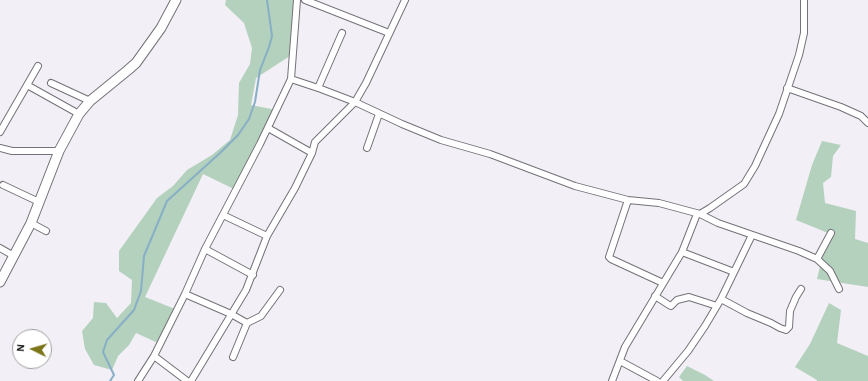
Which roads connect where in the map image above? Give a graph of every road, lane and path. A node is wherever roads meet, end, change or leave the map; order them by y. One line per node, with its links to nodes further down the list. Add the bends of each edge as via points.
1 (176, 0): 14 (street, via 161,28 136,63)
2 (297, 0): 9 (street)
3 (305, 0): 6 (street)
4 (405, 0): 6 (street)
5 (804, 0): 13 (street, via 804,33)
6 (389, 32): 15 (street)
7 (342, 33): 12 (street)
8 (38, 66): 11 (street)
9 (291, 79): 12 (street); 19 (street)
10 (51, 83): 14 (street)
11 (27, 85): 16 (street); 20 (street)
12 (318, 88): 15 (street)
13 (787, 88): 18 (street, via 841,107 861,116); 29 (street, via 770,134 744,184)
14 (90, 101): 16 (street)
15 (355, 102): 17 (street); 24 (street, via 322,135)
16 (80, 114): 23 (street)
17 (379, 114): 22 (street); 26 (street, via 442,140 490,154 576,186)
18 (868, 123)
19 (268, 128): 24 (street); 28 (street)
20 (0, 132)
21 (0, 148): 23 (street, via 12,151)
22 (367, 148)
23 (59, 151): 27 (street)
24 (312, 152): 34 (street, via 296,188)
25 (2, 185): 27 (street)
26 (628, 200): 29 (street, via 659,203); 43 (street, via 609,258)
27 (39, 202): 30 (street)
28 (223, 214): 34 (street); 36 (street)
29 (698, 214): 33 (street); 37 (street)
30 (31, 223): 31 (street); 38 (street)
31 (46, 231)
32 (831, 233): 39 (street)
33 (752, 235): 39 (street); 40 (street)
34 (267, 236): 41 (street)
35 (0, 248): 38 (street)
36 (205, 249): 41 (street); 47 (street)
37 (682, 252): 40 (street); 43 (street)
38 (14, 256): 42 (street)
39 (818, 259): 45 (street, via 830,271)
40 (734, 272): 49 (street)
41 (253, 274): 51 (street)
42 (0, 282)
43 (664, 283): 48 (street)
44 (802, 289): 49 (street, via 790,311 789,327 786,330)
45 (839, 289)
46 (280, 290): 52 (street, via 261,316)
47 (185, 294): 51 (street); 53 (street)
48 (655, 296): 50 (street, via 671,306 675,301 689,297); 55 (street, via 628,341)
49 (721, 299): 50 (street)
50 (716, 306): 61 (street, via 688,351)
51 (231, 314): 52 (street); 58 (street)
52 (247, 323): 54 (street)
53 (154, 356): 56 (street); 57 (street)
54 (233, 357)
55 (620, 361): 59 (street); 60 (street)
56 (138, 381)
57 (186, 381)
58 (191, 381)
59 (612, 381)
60 (657, 381)
61 (663, 381)

